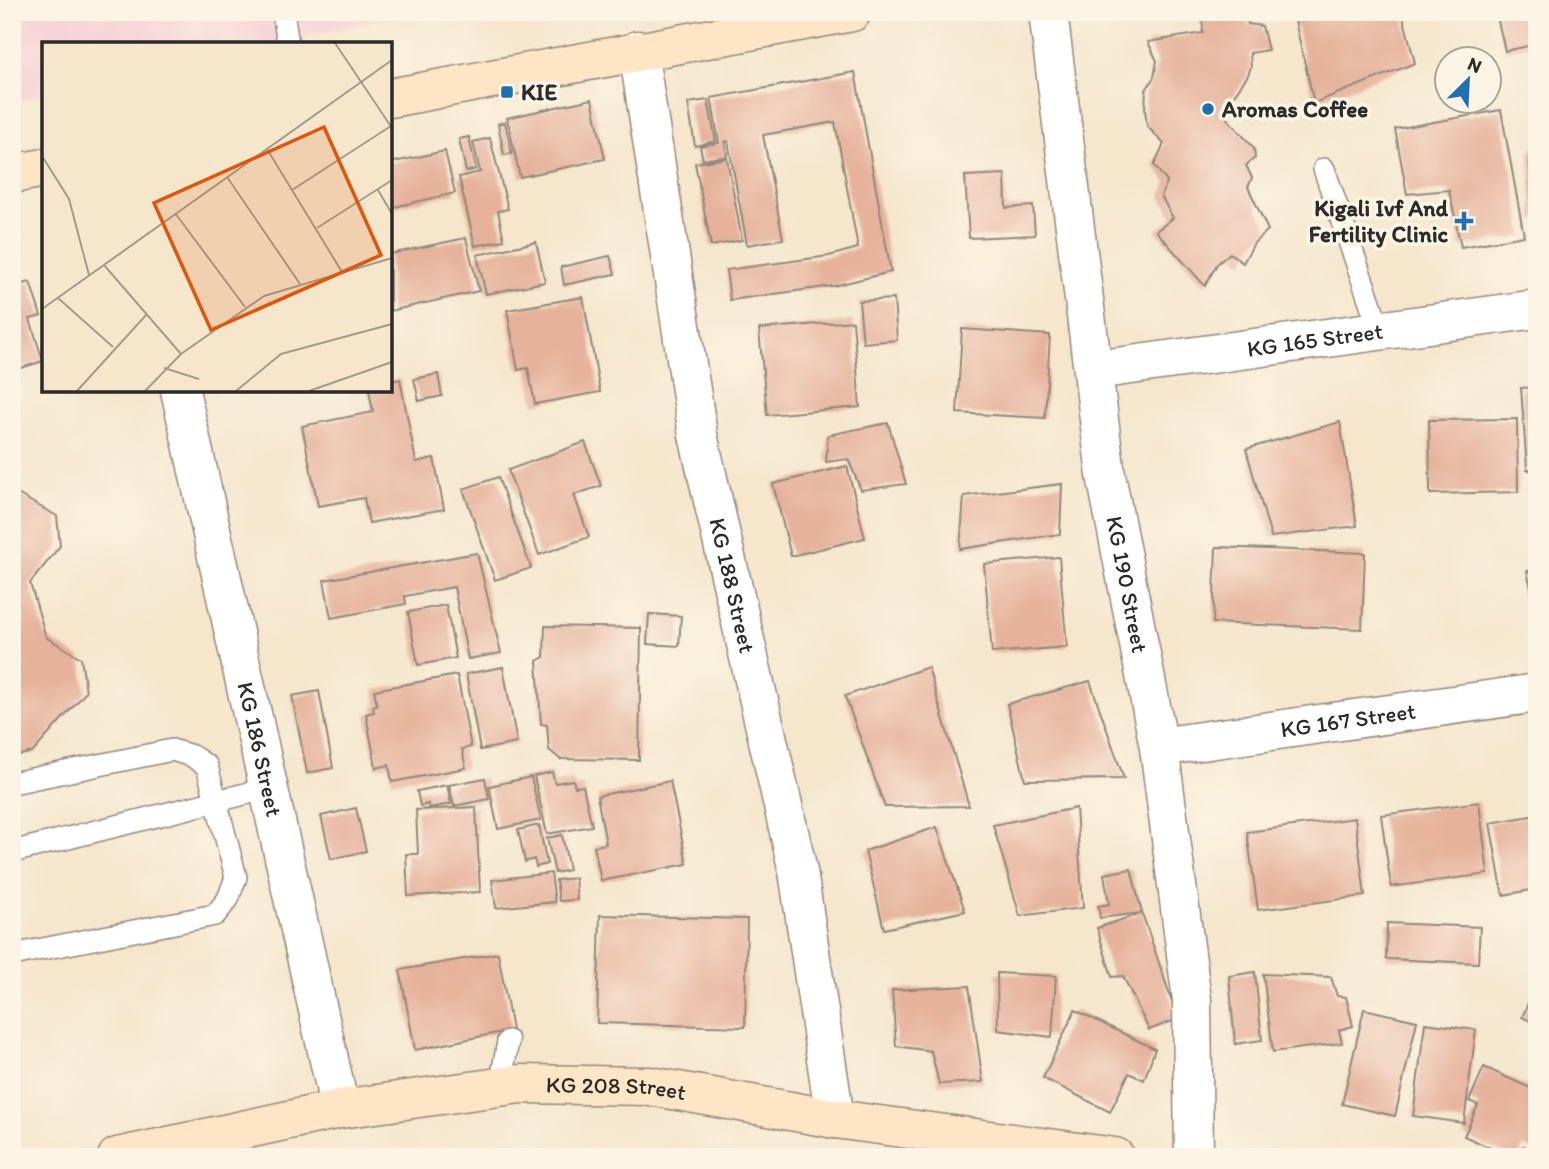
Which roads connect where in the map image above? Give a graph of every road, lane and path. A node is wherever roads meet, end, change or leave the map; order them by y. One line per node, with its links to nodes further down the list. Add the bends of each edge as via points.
1 (283, 12): 4 (lane)
2 (852, 12): 5 (street)
3 (1048, 12): 12 (street, KG 190 Street)
4 (288, 42)
5 (638, 50): 6 (street); 24 (street, KG 188 Street, via 698,435 798,871)
6 (392, 98)
7 (42, 168): 9 (street)
8 (1324, 169): 11 (lane)
9 (12, 174)
10 (1537, 309): 11 (street, KG 165 Street)
11 (1380, 331): 12 (street, KG 165 Street)
12 (1095, 370): 15 (street, KG 190 Street, via 1106,475)
13 (180, 392): 17 (street, KG 186 Street)
14 (1537, 693): 15 (street, KG 167 Street)
15 (1159, 747): 27 (street, KG 190 Street, via 1192,1000)
16 (12, 783): 18 (lane, via 172,750 192,755 207,766)
17 (269, 789): 18 (lane); 23 (street, KG 186 Street)
18 (218, 800): 19 (lane); 20 (lane, via 236,877 228,899 215,915)
19 (12, 852)
20 (12, 955)
21 (508, 1041): 22 (lane)
22 (500, 1087): 23 (street, KG 208 Street); 24 (street, KG 208 Street, via 650,1086)
23 (340, 1109): 25 (street, KG 208 Street)
24 (835, 1118): 26 (street, KG 208 Street)
25 (117, 1157)
26 (1115, 1157)
27 (1194, 1157)

